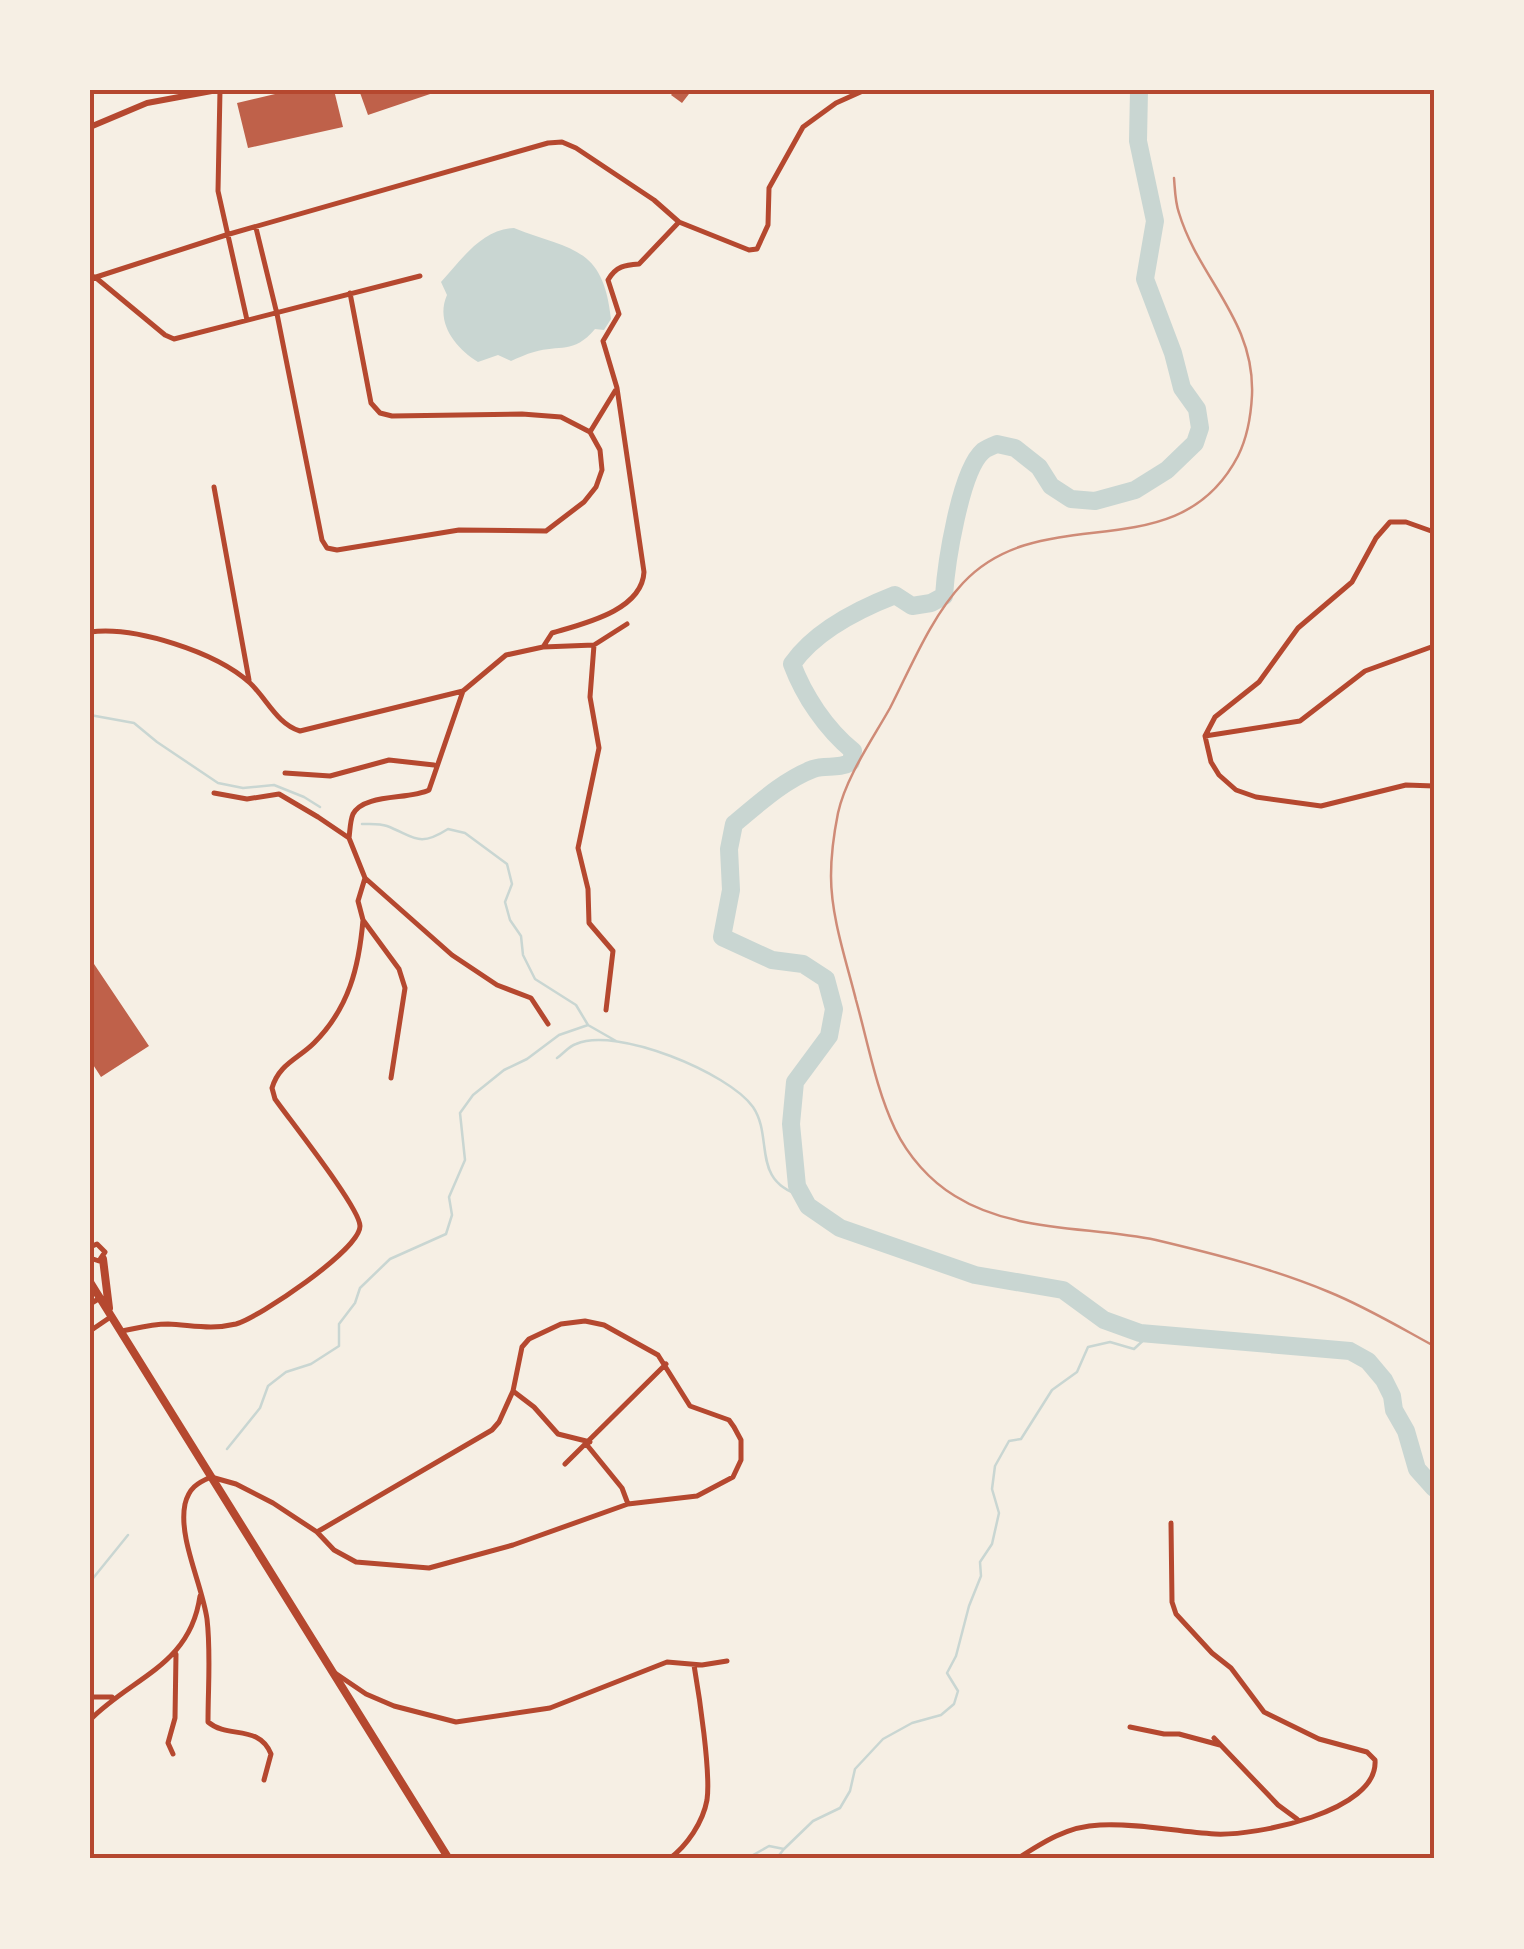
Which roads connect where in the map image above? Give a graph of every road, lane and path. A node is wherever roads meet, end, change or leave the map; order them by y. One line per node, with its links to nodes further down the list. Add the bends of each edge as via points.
1 (218, 90): 3 (street, via 147,103); 6 (street, via 218,190)
2 (865, 90): 4 (street, via 803,126 769,188 768,225 757,249)
3 (90, 127)
4 (679, 222): 5 (street, via 562,142); 12 (street, via 640,264 622,266 608,280 619,314 604,341)
5 (256, 228): 6 (street); 10 (street)
6 (226, 236): 8 (street); 11 (street)
7 (420, 276): 9 (street)
8 (92, 278): 11 (street, via 174,339)
9 (350, 293): 10 (street); 13 (street, via 371,403 380,412 544,414)
10 (277, 314): 11 (street); 13 (street, via 327,548 459,530 546,531 596,487 600,450)
11 (247, 320)
12 (617, 388): 13 (street); 20 (street, via 644,583 631,600 552,633)
13 (590, 432)
14 (214, 488): 21 (street)
15 (1434, 532): 23 (street, via 1390,522 1352,582 1298,628 1259,682 1214,717)
16 (627, 624): 18 (street)
17 (90, 632): 21 (street, via 122,630 218,660)
18 (594, 646): 20 (street); 31 (street, via 590,697 600,748 578,848 589,923 613,950)
19 (1434, 646): 23 (street, via 1364,671 1300,721)
20 (544, 647): 22 (street, via 506,655)
21 (250, 683): 22 (street, via 300,731)
22 (463, 691): 24 (street)
23 (1205, 736): 26 (street, via 1219,776 1256,797 1321,806 1406,785)
24 (435, 765): 25 (street, via 390,760 330,776); 28 (street, via 429,790 360,807)
25 (285, 774)
26 (1434, 786)
27 (214, 793): 28 (street, via 247,799 279,794)
28 (348, 838): 29 (street)
29 (365, 878): 30 (street, via 358,901); 32 (street, via 452,956 536,1002)
30 (363, 920): 33 (street, via 404,982); 42 (street, via 356,974 343,1004 311,1046 282,1068 272,1088 359,1220 358,1234 333,1262 245,1321)
31 (606, 1010)
32 (548, 1024)
33 (391, 1078)
34 (91, 1245): 36 (street, via 104,1248)
35 (90, 1258): 36 (street)
36 (102, 1259): 40 (main road)
37 (90, 1282): 38 (main road)
38 (100, 1298): 39 (street); 40 (main road)
39 (90, 1304)
40 (110, 1314): 41 (street); 42 (main road)
41 (90, 1331)
42 (121, 1331): 47 (main road)
43 (666, 1364): 44 (street, via 604,1325 574,1321 522,1347); 45 (street); 48 (street, via 694,1409 729,1420 741,1440 740,1467 697,1496)
44 (513, 1391): 45 (street, via 558,1434); 50 (street, via 499,1422 484,1436)
45 (589, 1444): 46 (street); 48 (street)
46 (564, 1464)
47 (211, 1477): 50 (street, via 236,1484); 51 (street, via 191,1488 183,1524); 55 (main road)
48 (628, 1504): 50 (street, via 439,1567 356,1562)
49 (1172, 1523): 64 (street, via 1176,1614 1269,1716 1375,1760 1374,1778 1364,1789 1337,1808)
50 (317, 1532)
51 (201, 1591): 52 (street); 63 (street, via 209,1636 208,1722 266,1743 271,1754)
52 (176, 1651): 57 (street); 62 (street, via 168,1743)
53 (727, 1661): 54 (street)
54 (694, 1665): 55 (street, via 667,1662 550,1708 456,1722 394,1706); 66 (street, via 708,1794 696,1827)
55 (332, 1672): 65 (main road)
56 (90, 1697): 57 (street)
57 (115, 1698): 58 (street)
58 (90, 1720)
59 (1130, 1727): 61 (street)
60 (1214, 1738): 61 (street)
61 (1221, 1746): 64 (street)
62 (173, 1754)
63 (264, 1780)
64 (1299, 1820): 67 (street, via 1216,1834 1100,1825 1062,1833)
65 (449, 1859)
66 (669, 1859)
67 (1017, 1859)

